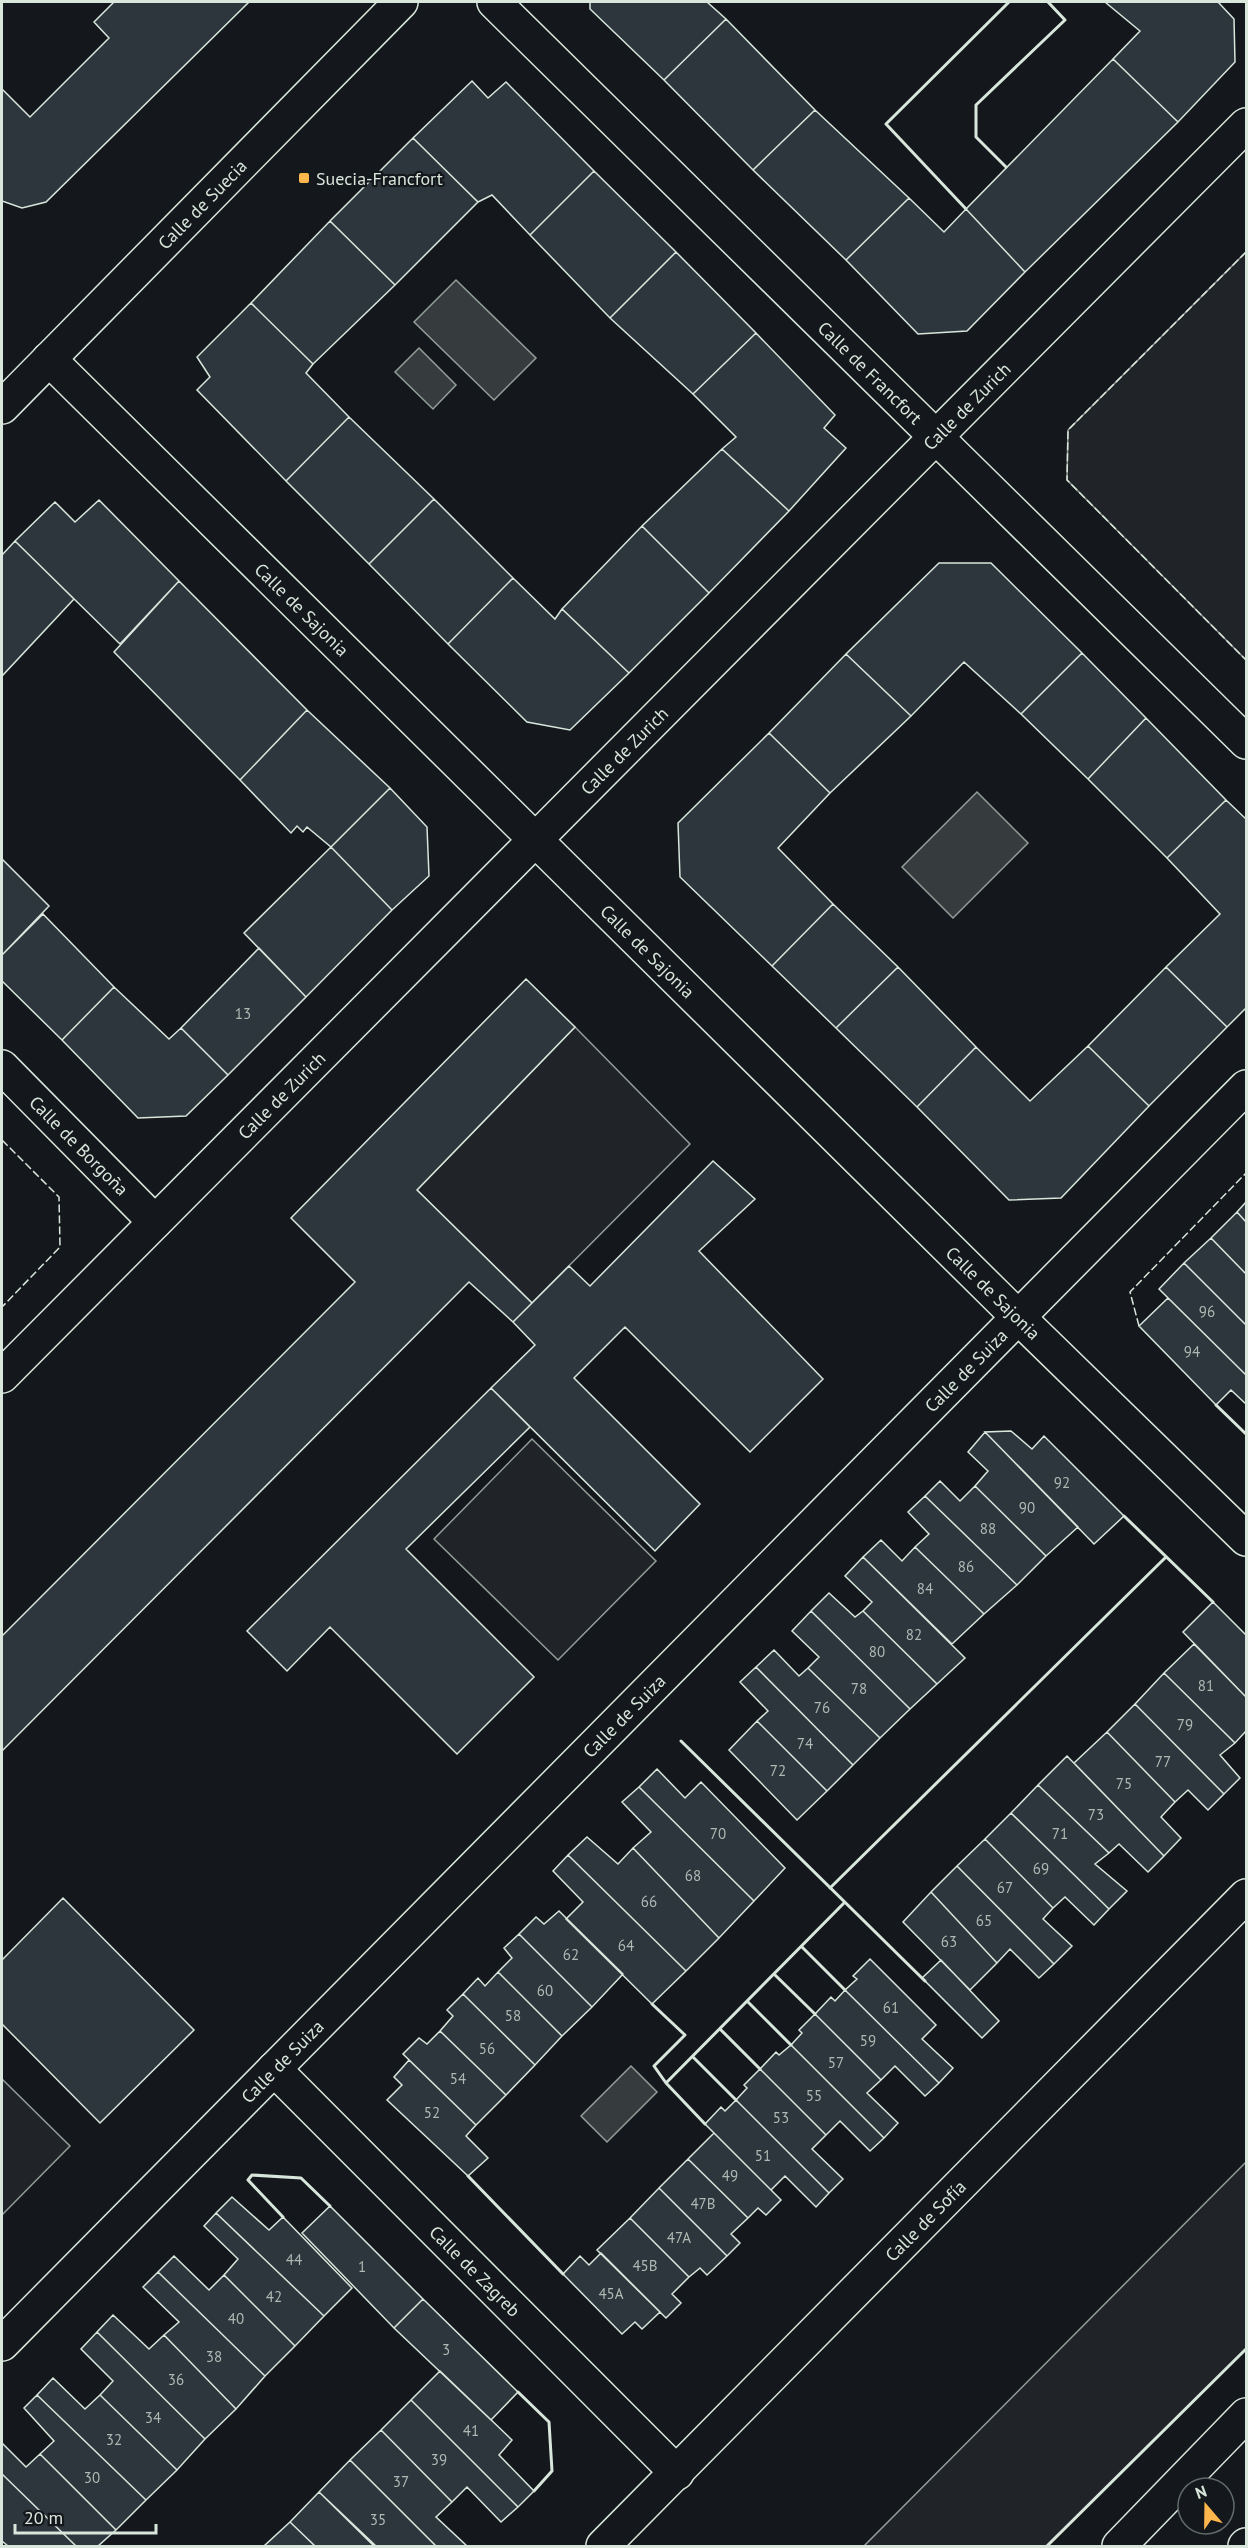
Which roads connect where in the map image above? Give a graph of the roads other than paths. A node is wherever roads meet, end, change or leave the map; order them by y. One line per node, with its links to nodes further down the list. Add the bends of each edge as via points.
1 (401, 2): 4 (main road, Calle de Suecia)
2 (494, 2): 6 (main road, Calle de Francfort)
3 (1246, 125): 6 (main road, Calle de Zurich)
4 (49, 359): 5 (main road, Calle de Suecia); 8 (main road, Calle de Sajonia)
5 (2, 407)
6 (936, 438): 7 (main road, Calle de Francfort); 8 (main road, Calle de Zurich)
7 (1246, 742)
8 (536, 840): 11 (main road, Calle de Zurich); 12 (main road, Calle de Sajonia)
9 (2, 1067): 11 (main road, Calle de Borgoña)
10 (1246, 1087): 12 (main road, Calle de Suiza)
11 (155, 1222): 13 (main road, Calle de Zurich)
12 (1019, 1318): 14 (main road, Calle de Sajonia); 16 (main road, Calle de Suiza)
13 (2, 1376)
14 (1246, 1539)
15 (1246, 1896): 19 (main road, Calle de Sofía)
16 (274, 2069): 17 (main road, Calle de Suiza); 19 (main road, Calle de Zagreb)
17 (2, 2344)
18 (1246, 2415): 21 (main road)
19 (676, 2473): 20 (main road, Calle de Sofía)
20 (603, 2547)
21 (1119, 2547)

